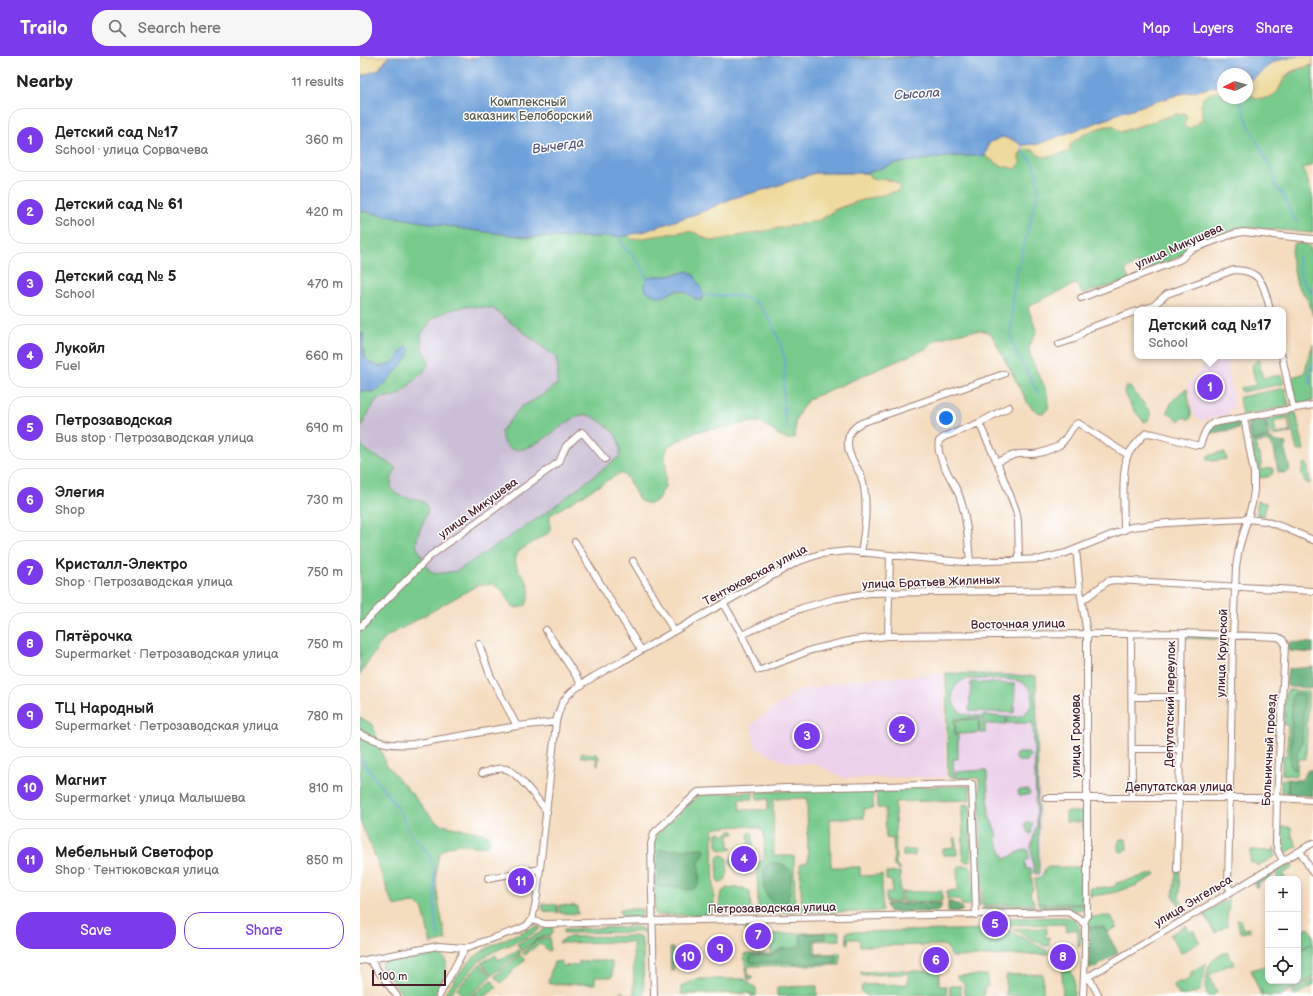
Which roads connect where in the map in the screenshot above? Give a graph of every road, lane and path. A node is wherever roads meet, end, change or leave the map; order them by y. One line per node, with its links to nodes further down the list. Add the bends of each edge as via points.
1 (1313, 239): 2 (street, улица Микушева, via 1249,232 1232,234 1190,250 1182,259)
2 (1081, 298)
3 (1150, 307): 4 (street, via 1167,294 1239,270 1260,279)
4 (1269, 307)
5 (1134, 312): 6 (street, via 1089,328 1079,336)
6 (1059, 344)
7 (1283, 359): 11 (street)
8 (1004, 374): 22 (street, via 861,423 853,428 847,445 863,485 866,520)
9 (1313, 405): 11 (street)
10 (1009, 407): 13 (street)
11 (1293, 408): 12 (street)
12 (1244, 418): 14 (street, via 1213,423 1204,432 1200,444 1196,445 1146,433); 17 (street, улица Крупской, via 1254,473 1254,490)
13 (979, 422): 16 (street); 26 (street, via 944,437 939,441 938,447 960,497)
14 (1128, 455): 16 (street, via 1076,423 1063,442 1057,446 1036,454 1013,455); 18 (street, via 1124,474)
15 (605, 459): 33 (street, улица Микушева, via 582,432 566,446 559,462 430,556)
16 (997, 462): 24 (street, via 1016,510)
17 (1247, 519): 18 (street, Тентюковская улица, via 1167,523); 19 (street, Тентюковская улица, via 1272,523); 27 (street, улица Крупской, via 1239,548)
18 (1124, 530): 21 (street, Тентюковская улица)
19 (1313, 540)
20 (575, 542): 44 (street)
21 (1076, 549): 24 (street, Тентюковская улица, via 1050,557); 28 (street, улица Громова)
22 (861, 552): 23 (street, Тентюковская улица); 32 (street, Тентюковская улица, via 832,552 812,556)
23 (890, 556): 26 (street, Тентюковская улица); 30 (street)
24 (1019, 560): 26 (street, Тентюковская улица)
25 (634, 561): 35 (street)
26 (970, 562)
27 (1235, 586): 29 (street); 31 (street, via 1115,580 1108,581); 41 (street, улица Крупской)
28 (1080, 590): 30 (street, улица Братьев Жилиных); 31 (street, улица Громова)
29 (1313, 591)
30 (889, 592): 39 (street, улица Братьев Жилиных, via 828,600 777,618); 40 (street)
31 (1082, 601): 36 (street, улица Громова)
32 (724, 604): 35 (street, Тентюковская улица); 39 (street)
33 (360, 627)
34 (546, 630): 45 (street)
35 (674, 631): 44 (street, Тентюковская улица)
36 (1087, 634): 37 (street, Восточная улица); 40 (street, Восточная улица); 55 (street, улица Громова)
37 (1131, 634): 38 (street, Восточная улица); 46 (street)
38 (1183, 634): 41 (street, Восточная улица); 47 (street, Депутатский переулок)
39 (742, 635): 40 (street, Восточная улица, via 758,670 764,670 811,650 853,640)
40 (888, 636)
41 (1233, 636): 42 (street, Восточная улица, via 1278,637); 58 (street, улица Крупской)
42 (1283, 640): 59 (street, Больничный проезд, via 1285,645)
43 (479, 644): 49 (street, via 490,675)
44 (641, 650): 45 (street, Тентюковская улица)
45 (582, 685): 48 (street, Тентюковская улица, via 564,700)
46 (1132, 697): 47 (street); 51 (street)
47 (1181, 697): 52 (street, Депутатский переулок)
48 (556, 722): 49 (street); 61 (street, Тентюковская улица)
49 (516, 726): 50 (street, via 400,745 385,744)
50 (360, 734)
51 (1132, 749): 52 (street); 56 (street)
52 (1180, 749): 57 (street, Депутатский переулок)
53 (482, 773): 61 (street, via 500,769 510,771)
54 (1046, 798): 55 (street, Депутатская улица)
55 (1088, 798): 56 (street, Депутатская улица); 73 (street, улица Громова, via 1087,916)
56 (1132, 798): 57 (street, Депутатская улица)
57 (1180, 798): 58 (street, Депутатская улица); 66 (street, Депутатский переулок)
58 (1230, 798): 59 (street, Депутатская улица); 69 (street, улица Крупской, via 1228,886)
59 (1277, 798): 60 (street, Депутатская улица); 64 (street, Больничный проезд, via 1276,844)
60 (1313, 800)
61 (546, 812): 65 (street, Тентюковская улица)
62 (1313, 843): 63 (street, улица Энгельса)
63 (1300, 851): 64 (street, улица Энгельса); 67 (street)
64 (1283, 861): 69 (street, улица Энгельса)
65 (540, 869): 68 (street); 71 (street, Тентюковская улица)
66 (1177, 870)
67 (1313, 873)
68 (488, 878)
69 (1231, 891): 77 (street, улица Энгельса)
70 (976, 915): 72 (street, Петрозаводская улица); 72 (street, via 972,784 698,792 654,833 651,844); 73 (street, Петрозаводская улица, via 1068,912)
71 (532, 920): 72 (street, Петрозаводская улица, via 545,924); 74 (street, via 517,930)
72 (653, 921): 80 (street)
73 (1084, 923): 77 (street)
74 (465, 948): 75 (street, via 438,946); 79 (street)
75 (369, 959): 76 (street); 78 (street)
76 (360, 961)
77 (1084, 977): 81 (street); 82 (street, via 1090,981)
78 (397, 996)
79 (439, 996)
80 (654, 996)
81 (1083, 996)
82 (1099, 996)

